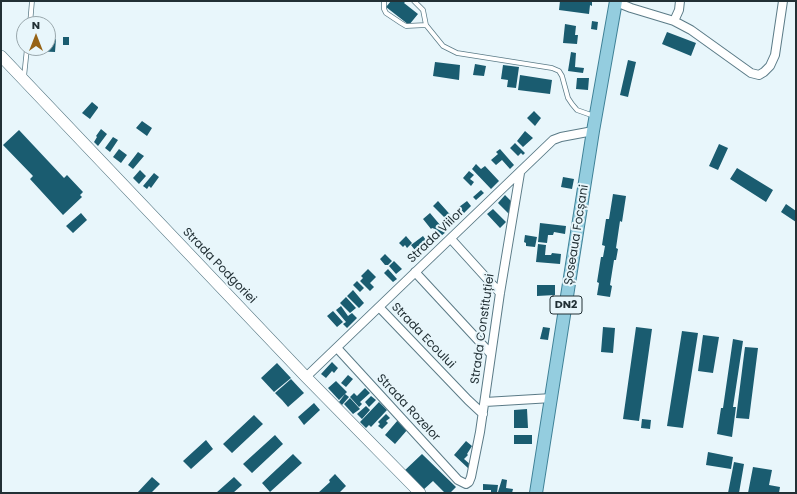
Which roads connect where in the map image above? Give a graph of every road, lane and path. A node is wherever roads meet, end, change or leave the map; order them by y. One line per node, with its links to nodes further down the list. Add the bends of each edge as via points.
1 (32, 1): 8 (lane)
2 (384, 1): 10 (lane, via 386,13 406,26)
3 (414, 1): 10 (lane, via 423,10)
4 (616, 1): 7 (street); 14 (main road, Șoseaua Focșani / DN2)
5 (680, 1): 9 (street)
6 (783, 1): 9 (street, via 775,55 770,66 759,75 751,73 691,30)
7 (631, 5): 9 (street)
8 (31, 16)
9 (674, 21)
10 (426, 25): 14 (lane, via 443,46 458,53 559,71 572,104 577,110)
11 (1, 56): 13 (street, Strada Podgoriei)
12 (26, 56): 13 (lane)
13 (24, 80): 23 (street, Strada Podgoriei)
14 (596, 117): 15 (main road, Șoseaua Focșani / DN2)
15 (594, 131): 16 (street, Strada Viilor, via 556,138); 24 (main road, Șoseaua Focșani / DN2)
16 (520, 173): 17 (street, Strada Viilor); 19 (street, Strada Constituției)
17 (451, 239): 18 (street, Strada Viilor); 19 (street)
18 (415, 272): 20 (street, Strada Viilor); 22 (street)
19 (500, 293): 22 (street, Strada Constituției)
20 (379, 307): 21 (street, Strada Viilor); 26 (street, Strada Ecoului)
21 (337, 348): 23 (street, Strada Viilor); 27 (street, Strada Rozelor)
22 (490, 353): 25 (street, Strada Constituției)
23 (306, 377): 28 (street, Strada Podgoriei)
24 (552, 398): 25 (street); 29 (main road, Șoseaua Focșani / DN2)
25 (485, 402): 26 (street, Strada Constituției)
26 (483, 414): 27 (street, Strada Constituției, via 471,478 466,484)
27 (463, 483)
28 (420, 493)
29 (536, 493)

